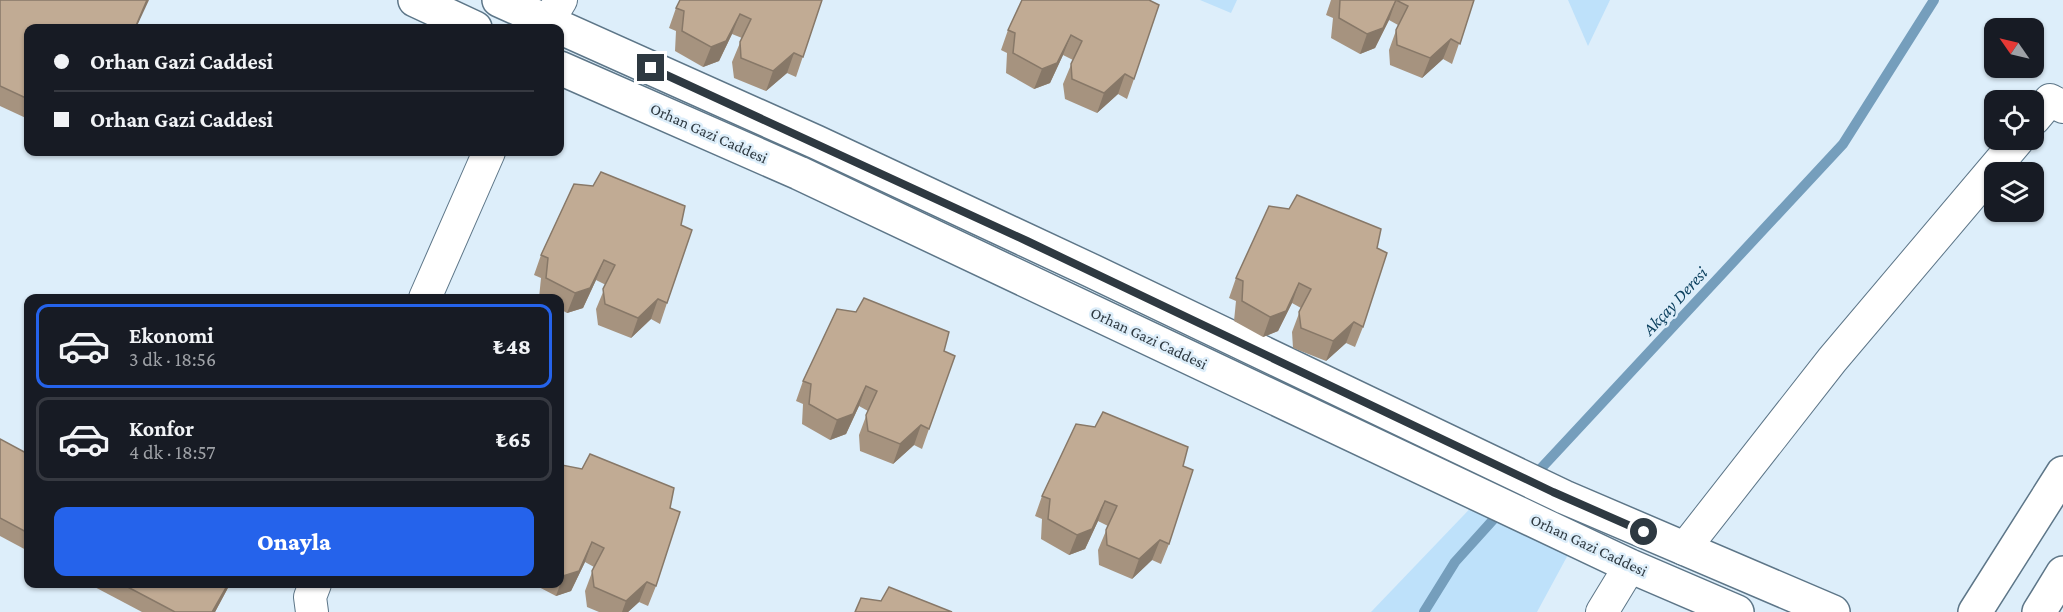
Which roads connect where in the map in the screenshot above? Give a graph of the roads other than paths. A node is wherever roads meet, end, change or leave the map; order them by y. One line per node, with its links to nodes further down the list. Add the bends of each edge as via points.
1 (415, 0): 4 (street)
2 (499, 0): 3 (street, Orhan Gazi Caddesi)
3 (551, 17): 10 (street, Orhan Gazi Caddesi, via 1553,492)
4 (466, 24)
5 (564, 70): 11 (street, Orhan Gazi Caddesi, via 799,173)
6 (2010, 150): 10 (street, via 1832,360)
7 (487, 156): 8 (street)
8 (427, 294)
9 (2063, 473): 18 (street)
10 (1684, 549): 17 (street, Orhan Gazi Caddesi)
11 (1630, 566): 15 (street); 16 (street, Orhan Gazi Caddesi)
12 (2063, 573): 19 (street)
13 (313, 588): 14 (street)
14 (312, 612)
15 (1602, 612)
16 (1737, 612)
17 (1833, 612)
18 (1975, 612)
19 (2039, 612)

